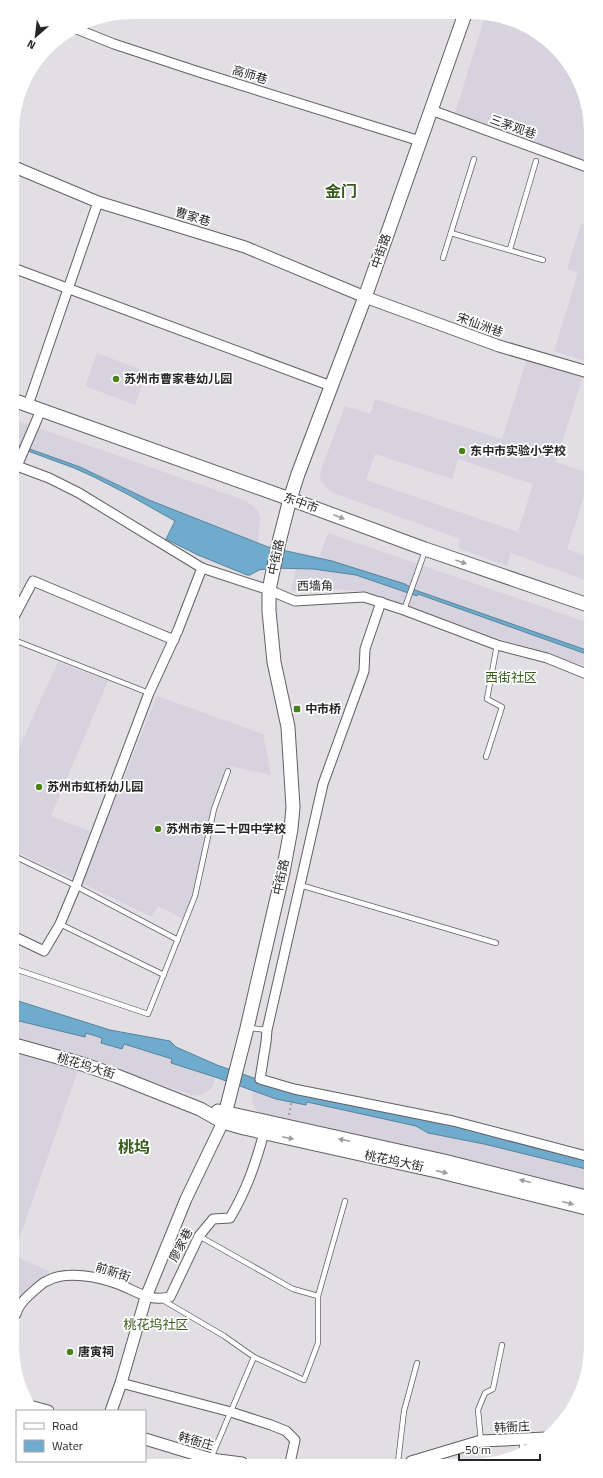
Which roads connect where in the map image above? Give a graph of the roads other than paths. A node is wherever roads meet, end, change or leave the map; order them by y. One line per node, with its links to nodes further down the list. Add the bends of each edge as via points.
1 (463, 19): 3 (main road, 中街路)
2 (82, 31): 4 (street, 高师巷, via 114,44)
3 (431, 110): 4 (main road, 中街路); 7 (street, 三茅观巷)
4 (420, 141): 16 (main road, 中街路)
5 (474, 159): 10 (lane)
6 (536, 161): 11 (lane)
7 (584, 166)
8 (19, 169): 9 (street, 曹家巷)
9 (98, 202): 15 (street); 16 (street, 曹家巷, via 245,247)
10 (451, 233): 11 (lane); 12 (lane)
11 (510, 250): 13 (lane)
12 (443, 258)
13 (543, 260)
14 (19, 270): 15 (street)
15 (68, 289): 18 (street); 20 (street)
16 (365, 297): 17 (street, 宋仙洲巷, via 499,346); 18 (main road, 中街路)
17 (584, 371)
18 (331, 386): 24 (main road, 中街路)
19 (19, 402): 20 (main road, 东中市)
20 (28, 405): 21 (main road, 东中市)
21 (41, 410): 22 (street); 24 (main road, 东中市)
22 (19, 460)
23 (19, 465): 26 (street, 西墙角, via 79,493)
24 (290, 498): 25 (main road, 东中市, one-way to 25); 27 (main road, 中街路)
25 (425, 549): 29 (main road, 东中市, one-way to 29); 31 (lane)
26 (202, 568): 27 (street, 西墙角); 32 (street)
27 (271, 584): 28 (street, 西墙角, via 295,601 364,597); 48 (main road, 中街路, via 269,610 274,662 288,727 293,807 283,872)
28 (381, 602): 31 (street, 西墙角); 40 (street, via 365,649 364,671 323,784)
29 (584, 604)
30 (19, 608): 32 (street, via 33,581)
31 (404, 610): 34 (street, 西墙角)
32 (174, 640): 36 (street)
33 (19, 642): 36 (lane)
34 (497, 645): 35 (street, 西墙角, via 547,658); 37 (lane, via 487,699 502,707)
35 (584, 673)
36 (149, 693): 41 (street)
37 (486, 757)
38 (228, 771): 44 (lane, via 214,809 195,896)
39 (19, 858): 41 (lane)
40 (300, 885): 45 (lane); 49 (street)
41 (76, 886): 42 (street); 44 (lane)
42 (60, 924): 43 (street, via 44,951); 47 (lane)
43 (19, 939)
44 (178, 940): 47 (lane)
45 (496, 943)
46 (19, 970): 47 (lane, via 148,1014)
47 (164, 975)
48 (247, 1028): 49 (lane); 51 (main road, 中街路)
49 (267, 1030): 53 (street, via 260,1079 294,1089 453,1121)
50 (19, 1047): 51 (main road, 桃花坞大街, via 99,1069)
51 (224, 1117): 52 (main road, 桃花坞大街); 54 (main road, 桃花坞大街, one-way to 51, via 444,1161 280,1126); 59 (street, 廖家巷, via 186,1199)
52 (264, 1133): 56 (main road, 桃花坞大街, one-way to 56, via 442,1172); 57 (street, 廖家巷, via 244,1195 230,1218 213,1219)
53 (584, 1155)
54 (584, 1196)
55 (345, 1201): 58 (lane)
56 (584, 1208)
57 (199, 1236): 58 (lane, via 293,1289); 60 (street, 廖家巷, via 170,1297)
58 (318, 1296): 63 (lane, via 318,1343 304,1380)
59 (146, 1297): 60 (street); 61 (street, 前新街, via 119,1284 92,1276 60,1276 47,1280 29,1294); 65 (street, 廖家巷)
60 (161, 1299): 63 (lane)
61 (19, 1307)
62 (502, 1345): 71 (lane, via 493,1389 485,1393 478,1410)
63 (254, 1357): 67 (lane)
64 (417, 1363): 75 (lane, via 404,1411)
65 (122, 1383): 66 (street, 廖家巷); 67 (street)
66 (111, 1410)
67 (231, 1412): 73 (lane); 74 (street, via 286,1431 295,1440)
68 (536, 1438): 70 (street, 韩衙庄)
69 (146, 1439): 73 (street, 韩衙庄)
70 (523, 1439): 71 (street, 韩衙庄); 72 (lane)
71 (481, 1441): 76 (street, 韩衙庄)
72 (522, 1447)
73 (211, 1459)
74 (291, 1459)
75 (398, 1459)
76 (421, 1459)

